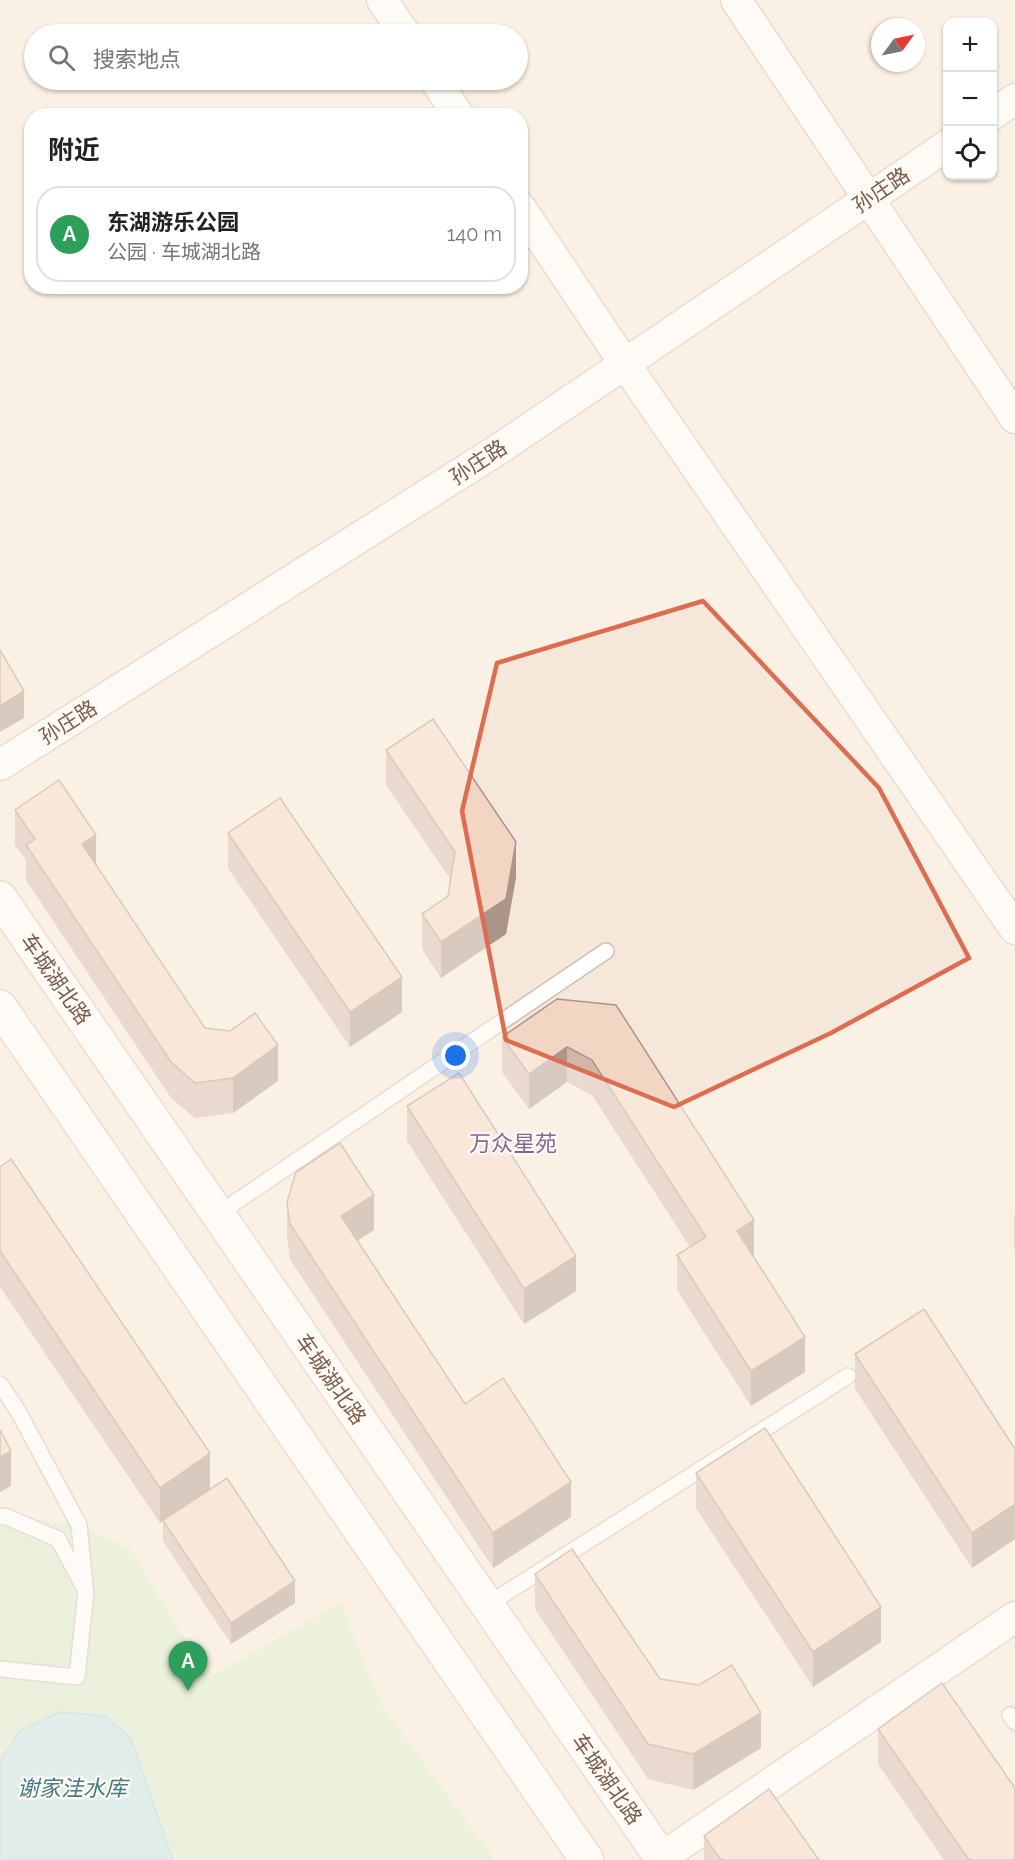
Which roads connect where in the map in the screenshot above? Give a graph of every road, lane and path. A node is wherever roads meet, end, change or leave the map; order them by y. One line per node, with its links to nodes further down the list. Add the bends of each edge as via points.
1 (382, 0): 3 (street)
2 (736, 0): 9 (street)
3 (398, 24)
4 (442, 90): 6 (street)
5 (1015, 99): 7 (street)
6 (454, 108)
7 (997, 112)
8 (943, 148): 9 (street, 孙庄路)
9 (868, 199): 11 (street, 孙庄路); 12 (street)
10 (528, 219): 11 (street)
11 (625, 364): 13 (street, 孙庄路, via 499,449); 15 (street)
12 (1015, 418)
13 (0, 765)
14 (0, 898): 18 (main road, 车城湖北路)
15 (1015, 929)
16 (606, 951): 18 (lane)
17 (0, 1006): 27 (main road)
18 (218, 1214): 23 (main road, 车城湖北路)
19 (848, 1376): 23 (lane)
20 (0, 1384): 22 (lane, via 80,1525)
21 (0, 1517): 22 (lane, via 58,1539)
22 (86, 1591): 25 (lane, via 77,1677)
23 (487, 1605): 26 (main road, 车城湖北路)
24 (1015, 1617): 26 (street)
25 (0, 1669)
26 (662, 1859)
27 (587, 1860)

